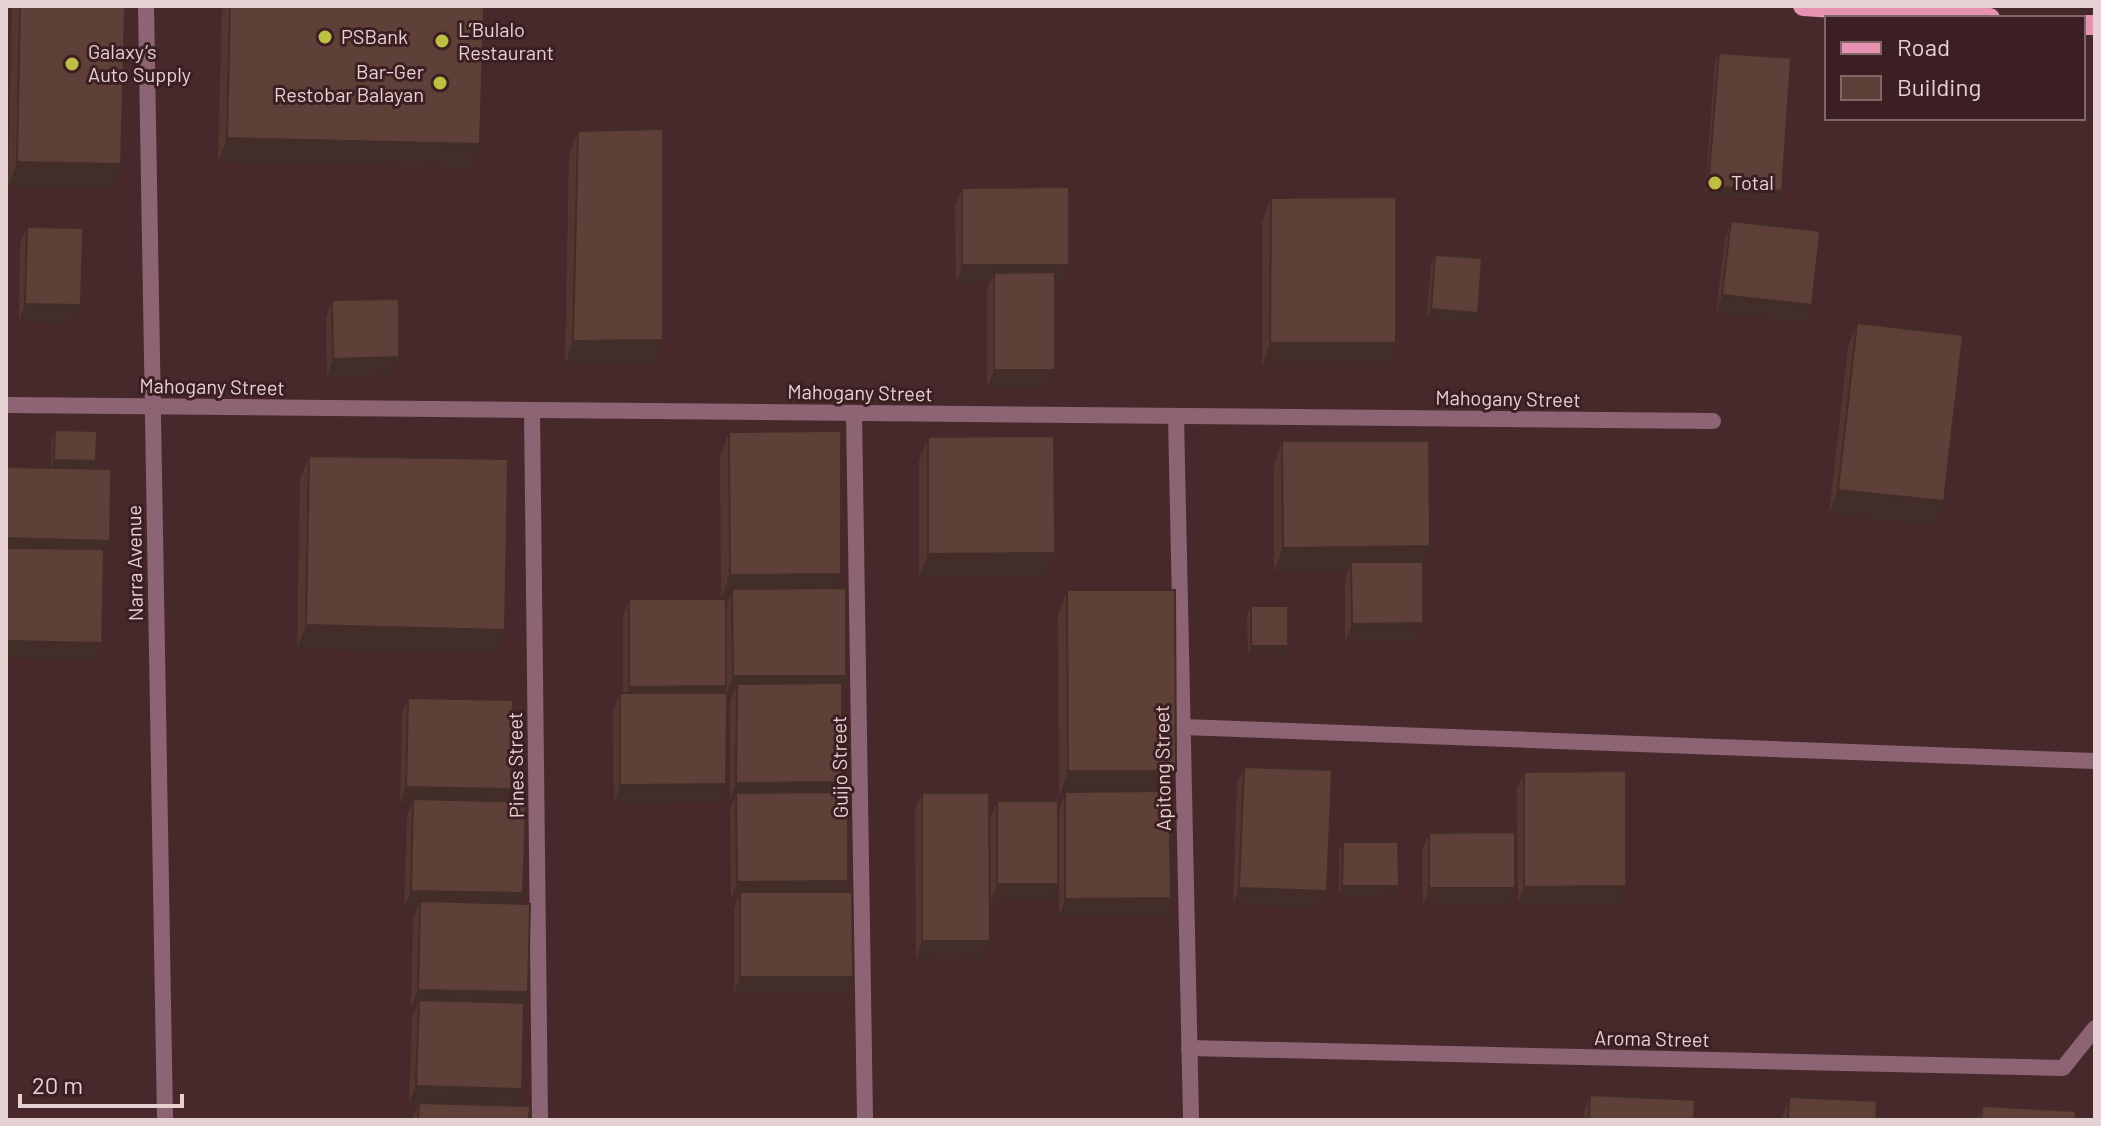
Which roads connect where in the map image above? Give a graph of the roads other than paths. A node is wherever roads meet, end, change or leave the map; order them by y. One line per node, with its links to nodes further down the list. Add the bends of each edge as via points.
1 (146, 6): 5 (street, Narra Avenue)
2 (1803, 6): 3 (main road)
3 (1959, 16)
4 (6, 405): 5 (street, Mahogany Street)
5 (152, 406): 6 (street, Mahogany Street); 14 (street, Narra Avenue)
6 (532, 410): 7 (street, Mahogany Street); 15 (street, Pines Street)
7 (854, 413): 8 (street, Mahogany Street); 16 (street, Guijo Street)
8 (1176, 416): 9 (street, Mahogany Street); 10 (street, Apitong Street)
9 (1713, 421)
10 (1183, 727): 11 (street); 13 (street, Apitong Street)
11 (2095, 761)
12 (2095, 1028): 13 (street, Aroma Street, via 2063,1068)
13 (1189, 1048): 17 (street, Apitong Street)
14 (165, 1120)
15 (540, 1120)
16 (865, 1120)
17 (1191, 1120)

